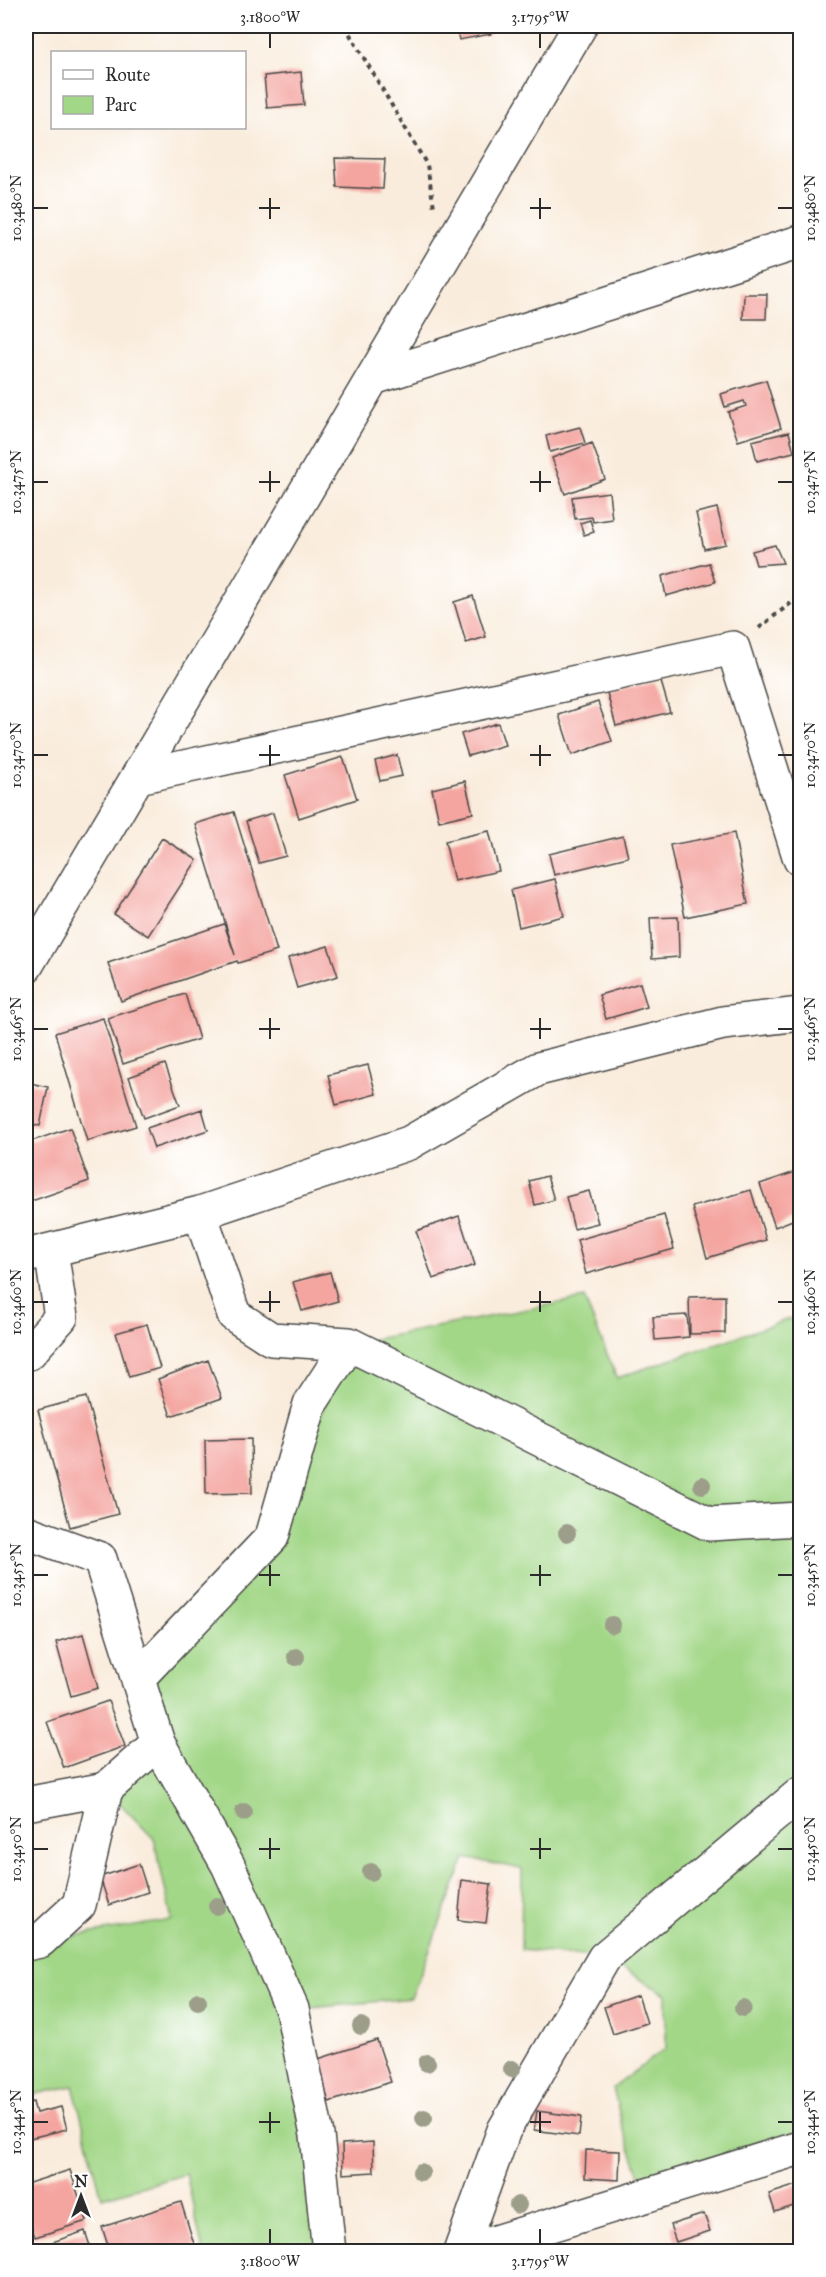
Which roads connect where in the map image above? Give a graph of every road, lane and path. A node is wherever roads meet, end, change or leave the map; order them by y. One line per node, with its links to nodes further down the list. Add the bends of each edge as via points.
1 (345, 26): 4 (path, via 427,165)
2 (580, 26): 4 (street)
3 (801, 242): 5 (street)
4 (443, 258): 5 (street)
5 (372, 378): 8 (street)
6 (801, 597): 7 (path)
7 (733, 648): 8 (street); 9 (street)
8 (138, 777): 10 (street)
9 (801, 859)
10 (26, 966)
11 (801, 1014): 12 (street, via 723,1023 538,1069 409,1143)
12 (200, 1213): 13 (street); 14 (street, via 234,1315 271,1339)
13 (38, 1253): 15 (street, via 61,1317)
14 (349, 1344): 16 (street, via 709,1524); 18 (street, via 310,1404 272,1537)
15 (26, 1354)
16 (801, 1518)
17 (27, 1538): 18 (street, via 100,1560)
18 (138, 1678): 19 (street)
19 (158, 1743): 20 (street); 25 (street, via 228,1865 292,2010 317,2135)
20 (106, 1789): 22 (street); 23 (street, via 79,1905 40,1941)
21 (801, 1794): 26 (street, via 604,1958 504,2130)
22 (26, 1804)
23 (26, 1944)
24 (801, 2148): 26 (street)
25 (329, 2252)
26 (461, 2252)

